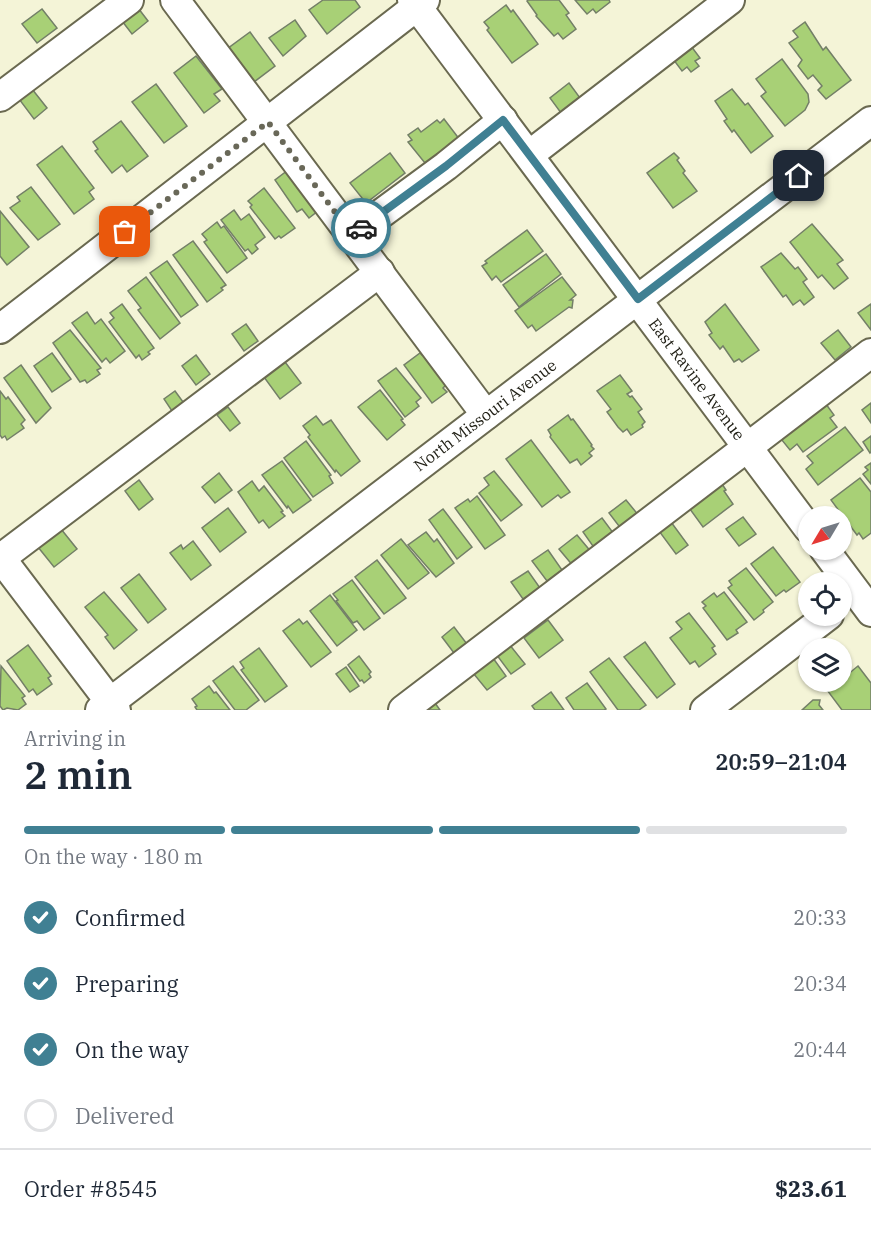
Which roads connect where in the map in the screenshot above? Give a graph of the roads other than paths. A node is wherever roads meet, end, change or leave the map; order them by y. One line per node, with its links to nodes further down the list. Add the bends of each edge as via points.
1 (129, 0): 5 (street)
2 (175, 0): 8 (street)
3 (730, 0): 9 (street)
4 (418, 2): 6 (street, East Ravine Avenue); 8 (street)
5 (0, 97)
6 (503, 120): 9 (street, East Ravine Avenue); 10 (street)
7 (871, 121): 12 (street, North Missouri Avenue)
8 (268, 122): 10 (street); 13 (street)
9 (529, 155): 12 (street, East Ravine Avenue)
10 (352, 235): 11 (street)
11 (380, 272): 15 (street); 18 (street)
12 (638, 299): 15 (street, North Missouri Avenue); 16 (street, East Ravine Avenue)
13 (0, 329)
14 (871, 353): 16 (street)
15 (486, 415): 22 (street, North Missouri Avenue)
16 (748, 447): 17 (street, East Ravine Avenue); 23 (street)
17 (798, 514)
18 (0, 558): 22 (street)
19 (832, 560): 20 (street)
20 (860, 598)
21 (815, 626): 24 (street)
22 (109, 707)
23 (403, 710)
24 (705, 710)

